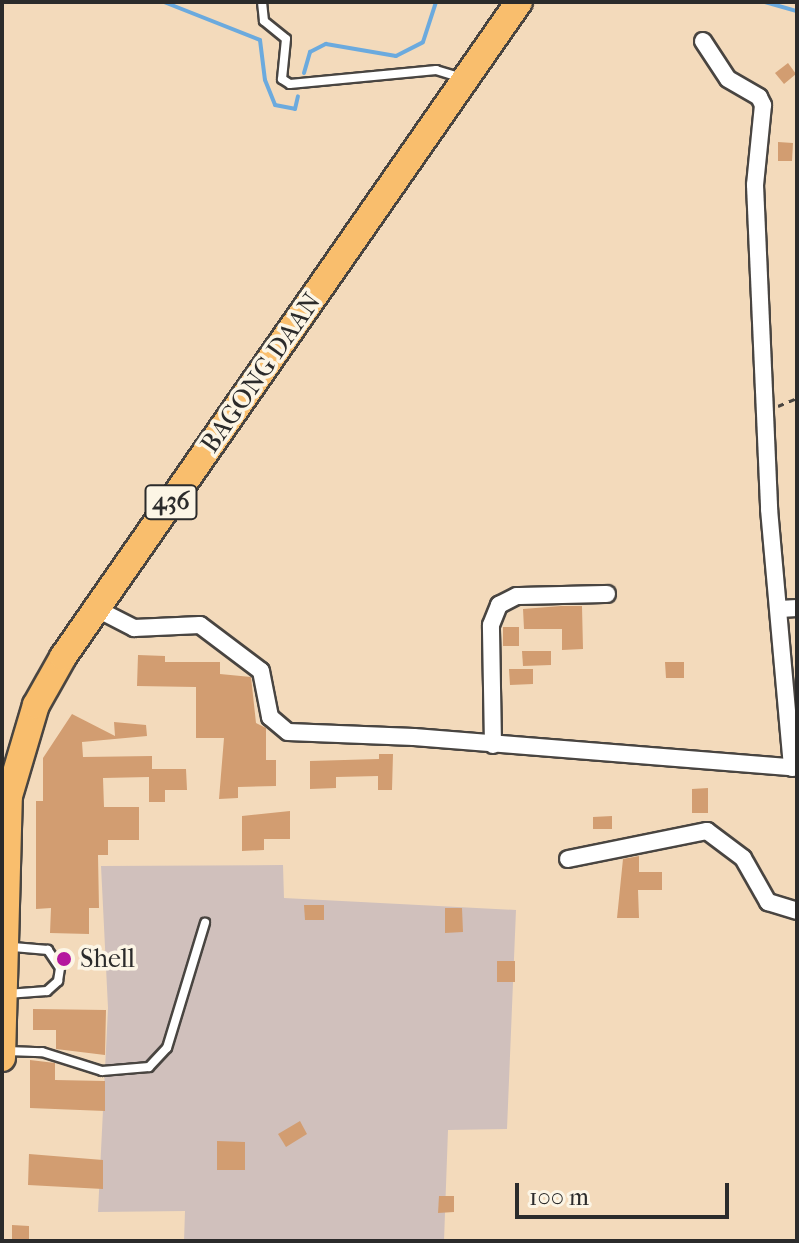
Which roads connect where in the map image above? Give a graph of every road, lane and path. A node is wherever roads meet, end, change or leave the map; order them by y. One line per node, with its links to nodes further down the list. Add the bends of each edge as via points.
1 (262, 2): 4 (lane, via 264,21 286,39 282,79 290,84 436,70)
2 (519, 2): 4 (main road, BAGONG DAAN / 436)
3 (703, 41): 6 (street, via 728,79 759,97 763,105 755,185)
4 (466, 79): 9 (main road, BAGONG DAAN / 436)
5 (797, 398): 6 (path)
6 (767, 410): 10 (street, via 769,509)
7 (607, 594): 11 (street, via 517,596 499,605 491,625)
8 (797, 608): 10 (street)
9 (97, 609): 11 (street, via 134,628 200,625 261,671 270,717 288,732); 16 (main road, BAGONG DAAN / 436, via 50,680 22,738 9,796)
10 (780, 609): 12 (street)
11 (493, 745): 12 (street)
12 (795, 768)
13 (568, 859): 14 (street, via 707,831 743,858 768,902)
14 (797, 911)
15 (205, 923): 19 (lane, via 167,1048 149,1067 102,1071 42,1052)
16 (5, 947): 17 (main road, 436); 17 (lane, via 48,950 60,968 58,981 47,991)
17 (4, 995): 18 (main road, 436)
18 (2, 1043): 19 (main road, 436)
19 (2, 1051): 20 (main road, 436)
20 (2, 1058)

